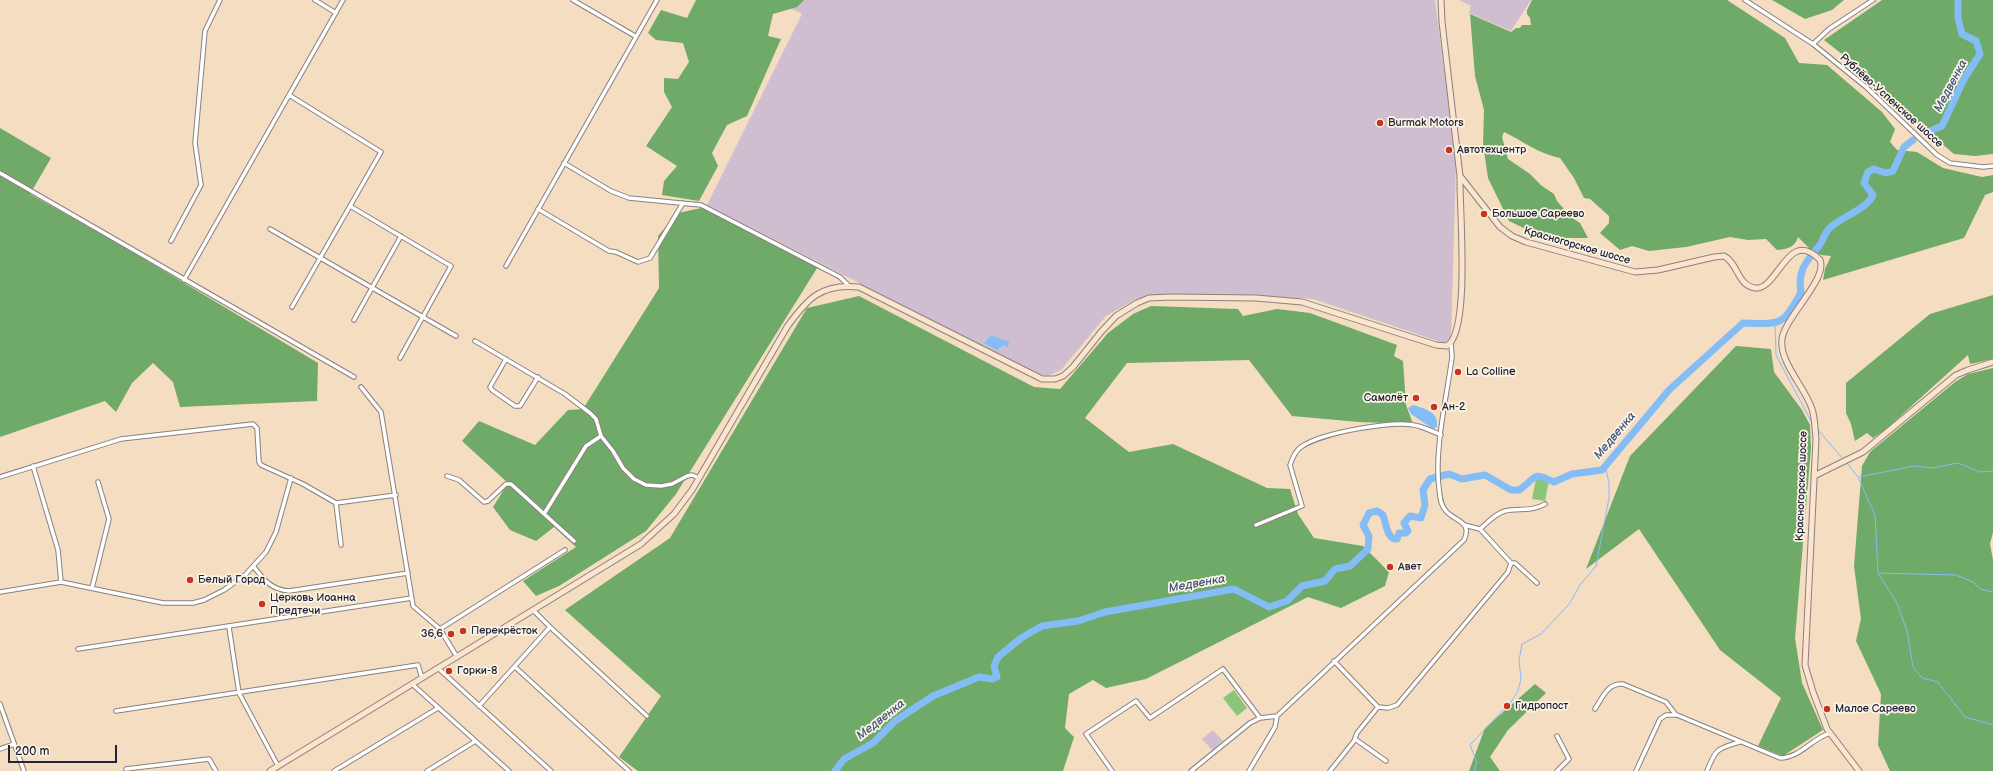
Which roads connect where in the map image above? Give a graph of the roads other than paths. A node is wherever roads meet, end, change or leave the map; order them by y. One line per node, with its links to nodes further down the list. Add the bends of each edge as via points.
1 (220, 0): 22 (street, via 205,30 195,143 201,185)
2 (315, 0): 9 (street)
3 (343, 0): 9 (street)
4 (573, 0): 10 (street)
5 (657, 0): 10 (street)
6 (1441, 0): 16 (street)
7 (1745, 0): 11 (street, Рублёво-Успенское шоссе)
8 (1873, 0): 11 (street, via 1829,29)
9 (336, 13): 12 (street)
10 (635, 36): 13 (street)
11 (1813, 44): 14 (street, Рублёво-Успенское шоссе, via 1866,87 1937,155 1950,163)
12 (289, 95): 18 (street, via 381,152); 25 (street)
13 (564, 162): 17 (street, via 611,191 629,198); 19 (street)
14 (1993, 166)
15 (0, 173): 25 (street)
16 (1460, 176): 33 (street, via 1463,279 1455,338); 45 (street, Красногорское шоссе, via 1500,228 1512,236 1626,271 1646,272 1724,256 1732,263 1745,284 1759,288 1768,284 1787,258 1797,252 1807,252 1817,258 1821,264 1818,276 1785,328 1782,340 1786,358 1812,408 1816,439)
17 (683, 203): 19 (street, via 650,258 638,262 609,251); 26 (street, via 701,205 840,277)
18 (350, 206): 21 (street); 23 (street)
19 (538, 209): 24 (street)
20 (270, 229): 23 (street)
21 (401, 236): 27 (street); 29 (street, via 451,266)
22 (171, 241)
23 (320, 258): 27 (street); 28 (street)
24 (506, 266)
25 (184, 280): 37 (street)
26 (849, 286): 33 (street, via 867,291 1042,379 1063,376 1116,316 1149,298 1172,296 1302,302 1442,347); 47 (street, via 826,290 804,303 787,327)
27 (372, 288): 29 (street); 30 (street)
28 (292, 307)
29 (423, 317): 31 (street); 34 (street)
30 (354, 320)
31 (456, 336)
32 (475, 341): 35 (street)
33 (1451, 344): 40 (street, via 1452,357)
34 (400, 358)
35 (506, 359): 38 (street); 38 (street, via 490,387 516,406 520,406)
36 (1993, 362): 45 (street, via 1956,375 1862,452)
37 (354, 377)
38 (538, 377): 41 (street, via 590,413 596,419)
39 (361, 386): 49 (street, via 381,412)
40 (1441, 435): 53 (street, via 1418,425 1369,426 1307,443 1299,447 1290,465 1302,506); 54 (street, via 1441,504 1446,512)
41 (602, 436): 47 (street, via 623,468 634,479 646,485 672,484 692,475); 52 (street, via 586,446)
42 (33, 466): 43 (street); 46 (street, via 121,439 253,424 257,428 261,465); 62 (street, via 58,550)
43 (0, 476)
44 (447, 476): 52 (street, via 459,480 484,502 506,484 511,484)
45 (1814, 476): 89 (street, Красногорское шоссе, via 1805,665)
46 (291, 478): 50 (street); 60 (street, via 276,532)
47 (699, 478): 67 (street, via 674,514 641,544)
48 (98, 482): 64 (street, via 109,519)
49 (396, 495): 50 (street); 61 (street)
50 (336, 503): 57 (street)
51 (1545, 504): 55 (street, via 1539,508 1506,511)
52 (544, 514): 56 (street)
53 (1256, 525)
54 (1464, 525): 55 (street); 73 (street, via 1467,534 1464,540)
55 (1480, 529): 59 (street)
56 (574, 541)
57 (341, 545)
58 (565, 550): 70 (street)
59 (1512, 562): 63 (street); 82 (street, via 1508,572 1396,705)
60 (254, 568): 61 (street, via 268,584 289,591); 64 (street, via 224,590 193,603 148,601)
61 (408, 574): 66 (street)
62 (61, 582): 64 (street); 65 (street)
63 (1537, 583)
64 (92, 588)
65 (0, 592)
66 (412, 598): 68 (street); 70 (street, via 414,606)
67 (534, 611): 69 (street); 72 (street)
68 (229, 627): 71 (street); 78 (street)
69 (550, 627): 74 (street); 86 (street)
70 (440, 629): 72 (street)
71 (78, 649)
72 (457, 657): 75 (street)
73 (1334, 661): 82 (street); 87 (street)
74 (515, 667): 80 (street); 106 (street)
75 (439, 669): 76 (street); 80 (street)
76 (422, 678): 77 (street); 78 (street, via 418,665)
77 (412, 684): 81 (street); 97 (street)
78 (239, 693): 84 (street); 97 (street)
79 (0, 704): 94 (street)
80 (479, 706): 105 (street)
81 (438, 708): 92 (street); 102 (street)
82 (1378, 708): 91 (street, via 1357,733)
83 (1595, 708): 85 (street, via 1608,689 1616,684 1623,684 1666,702)
84 (116, 711)
85 (1676, 715): 93 (street); 112 (street, via 1666,715 1660,719)
86 (646, 716)
87 (1277, 716): 88 (street); 109 (street, via 1276,727)
88 (1260, 718): 107 (street, via 1223,669 1150,718 1136,701 1086,734); 108 (street, via 1241,729)
89 (1830, 733): 93 (street, via 1822,735 1786,758); 114 (street, Красногорское шоссе)
90 (1556, 736): 111 (street, via 1569,759)
91 (1356, 739): 96 (street); 110 (street)
92 (474, 742): 103 (street); 104 (street)
93 (1740, 742): 113 (street, via 1714,753)
94 (14, 744): 95 (street); 100 (street)
95 (0, 749)
96 (1386, 761)
97 (278, 766): 101 (street)
98 (126, 769): 99 (street, via 209,759)
99 (214, 770)
100 (24, 771)
101 (270, 771)
102 (334, 771)
103 (427, 771)
104 (509, 771)
105 (551, 771)
106 (629, 771)
107 (1112, 771)
108 (1190, 771)
109 (1249, 771)
110 (1330, 771)
111 (1557, 771)
112 (1636, 771)
113 (1707, 771)
114 (1859, 771)

